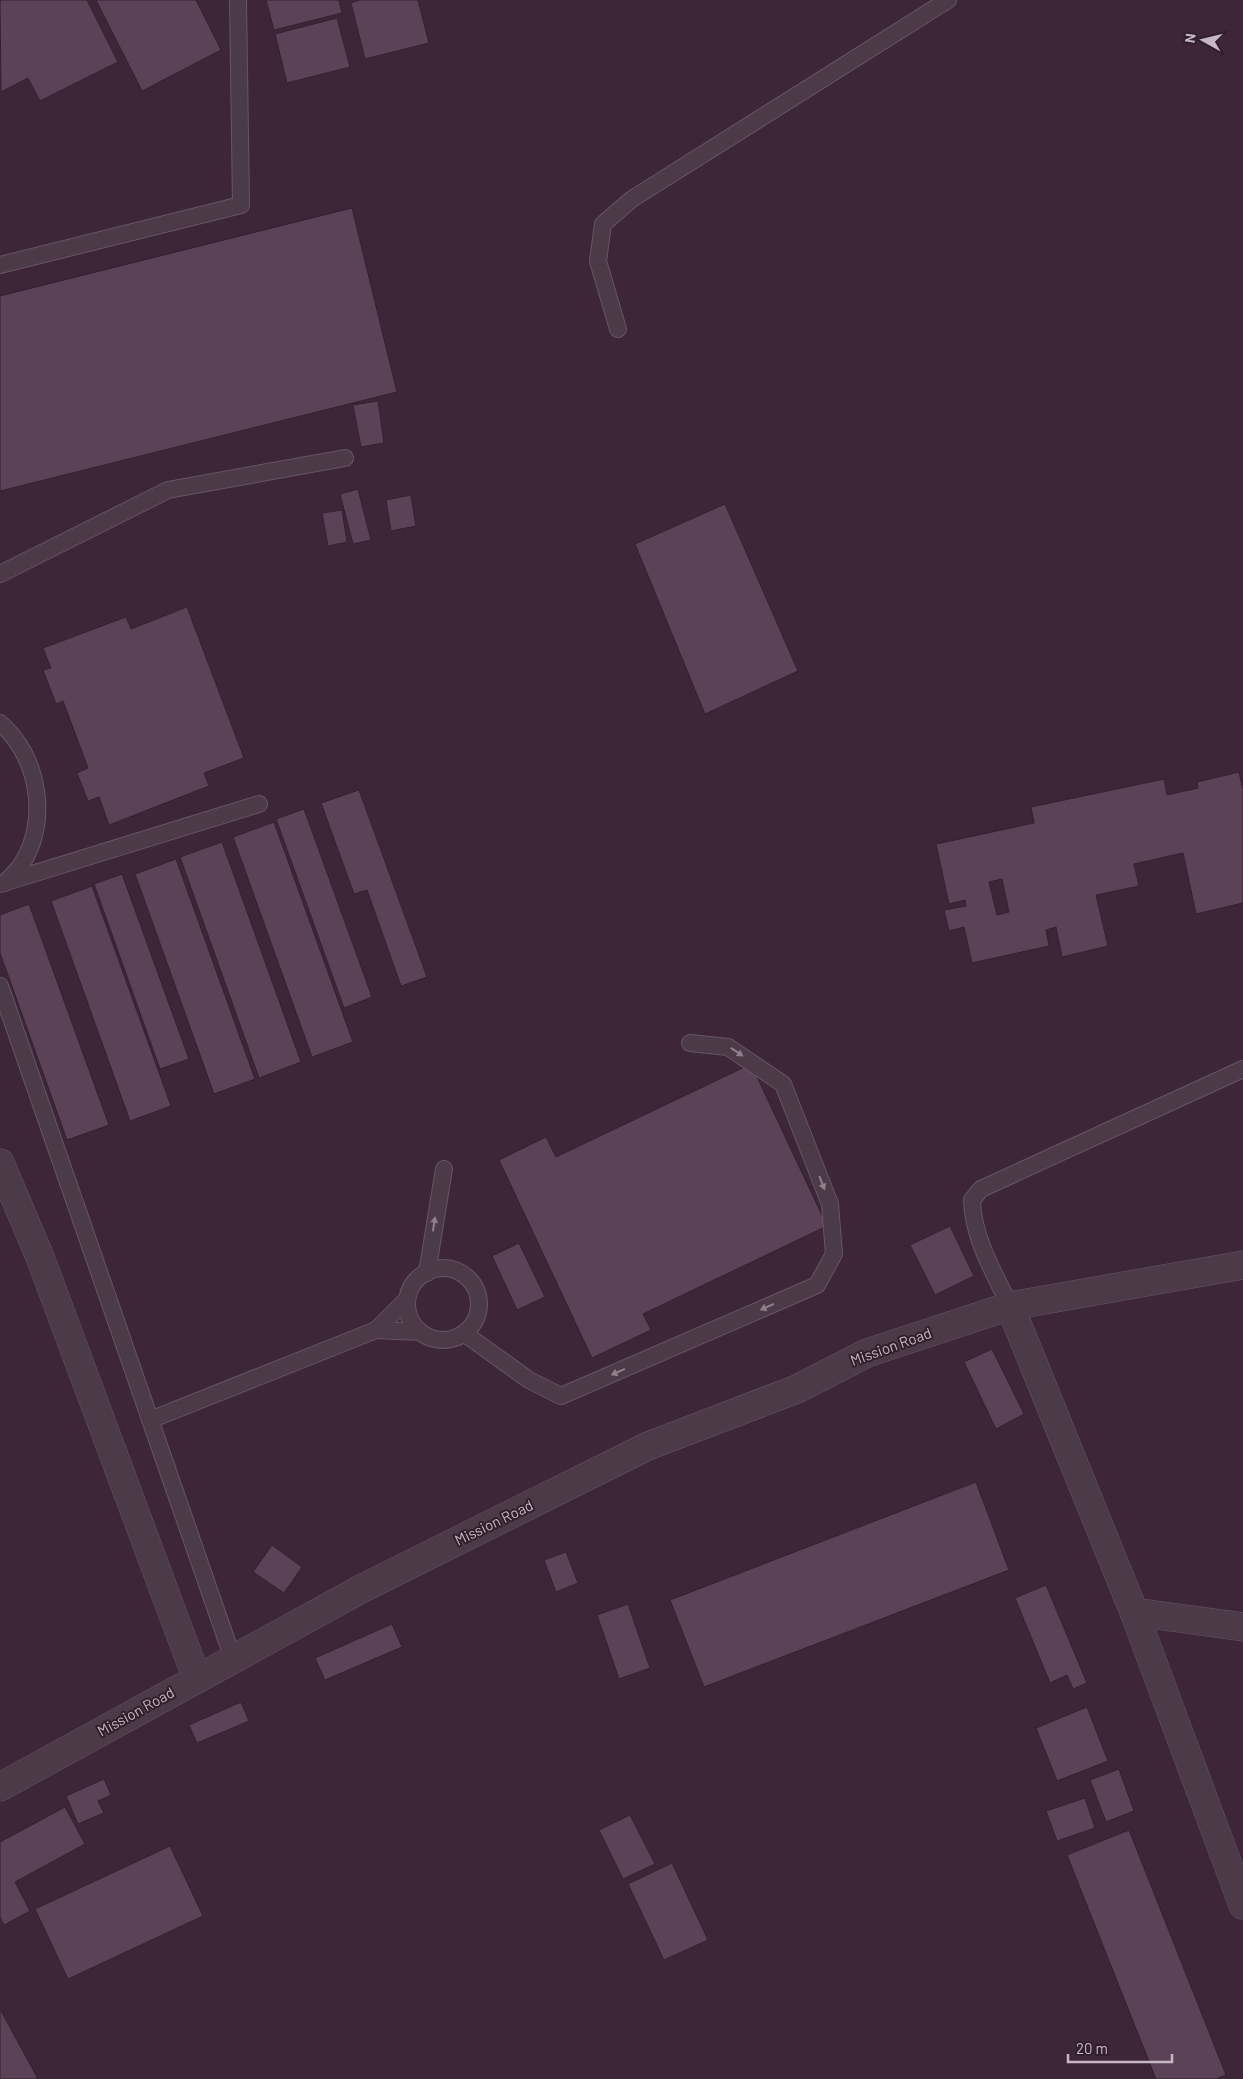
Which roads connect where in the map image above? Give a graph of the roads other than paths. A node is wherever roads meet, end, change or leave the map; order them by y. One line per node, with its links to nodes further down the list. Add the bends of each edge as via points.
1 (238, 0): 3 (lane, via 241,205)
2 (948, 0): 4 (lane, via 632,199 603,224 598,261)
3 (0, 265)
4 (618, 329)
5 (345, 458): 6 (lane, via 168,490)
6 (0, 574)
7 (0, 723): 9 (lane, via 21,747 32,772 37,796 37,820 31,843 21,865)
8 (259, 804): 9 (lane)
9 (3, 883)
10 (0, 986): 22 (lane)
11 (690, 1042): 21 (lane, one-way to 21, via 728,1047 783,1084 830,1204 834,1254 817,1285 561,1396 530,1380)
12 (1243, 1069): 18 (lane, via 981,1189 972,1200 972,1215 983,1248)
13 (0, 1164): 26 (street, via 40,1257)
14 (444, 1168): 16 (lane, one-way to 14)
15 (1243, 1265): 18 (street, Mission Road)
16 (428, 1272): 17 (lane, via 411,1286); 21 (lane, via 439,1268 457,1271 470,1280 477,1291 479,1314)
17 (407, 1299): 19 (lane); 20 (lane, via 409,1317)
18 (1010, 1306): 23 (street); 25 (street, Mission Road, via 867,1353 797,1389 648,1446 360,1589)
19 (376, 1330): 20 (lane); 22 (lane)
20 (420, 1332): 21 (lane, via 442,1340)
21 (465, 1334)
22 (150, 1420): 25 (lane)
23 (1134, 1612): 24 (street); 28 (street)
24 (1243, 1627)
25 (233, 1659): 26 (street, Mission Road)
26 (197, 1679): 27 (street, Mission Road)
27 (0, 1787)
28 (1243, 1906)

